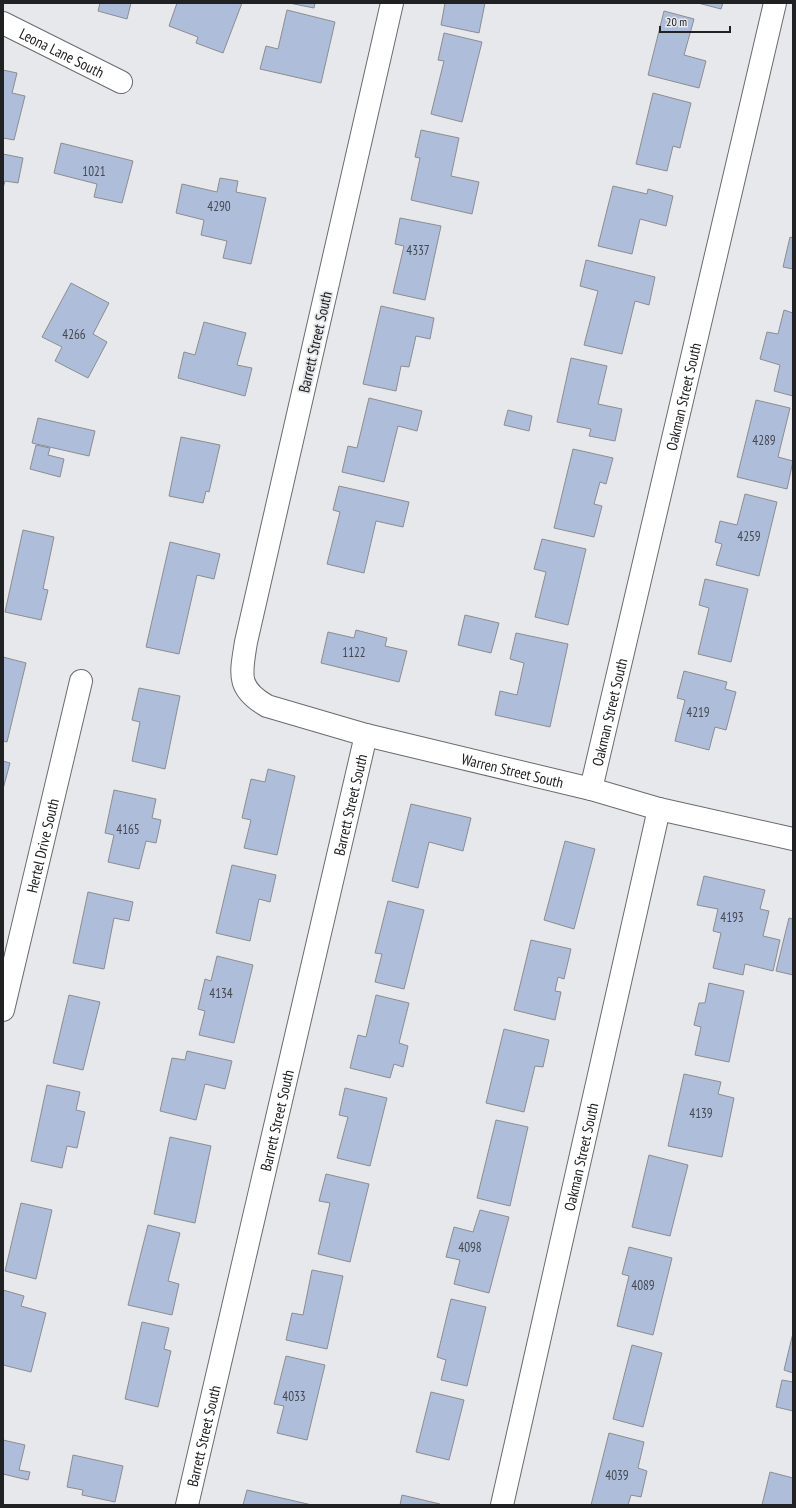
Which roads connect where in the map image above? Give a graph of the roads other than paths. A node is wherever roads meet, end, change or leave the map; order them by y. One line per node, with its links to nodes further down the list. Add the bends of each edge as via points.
1 (392, 3): 6 (street, Barrett Street South, via 246,642)
2 (775, 3): 8 (street, Oakman Street South)
3 (3, 23): 4 (street, Leona Lane South)
4 (122, 82)
5 (81, 681): 11 (street, Hertel Drive South)
6 (242, 682): 7 (street, Warren Street South, via 252,697 267,706)
7 (366, 735): 8 (street, Warren Street South); 12 (street, Barrett Street South)
8 (591, 790): 9 (street, Warren Street South)
9 (659, 810): 10 (street, Warren Street South); 13 (street, Oakman Street South)
10 (793, 839)
11 (3, 1010)
12 (187, 1505)
13 (502, 1505)

